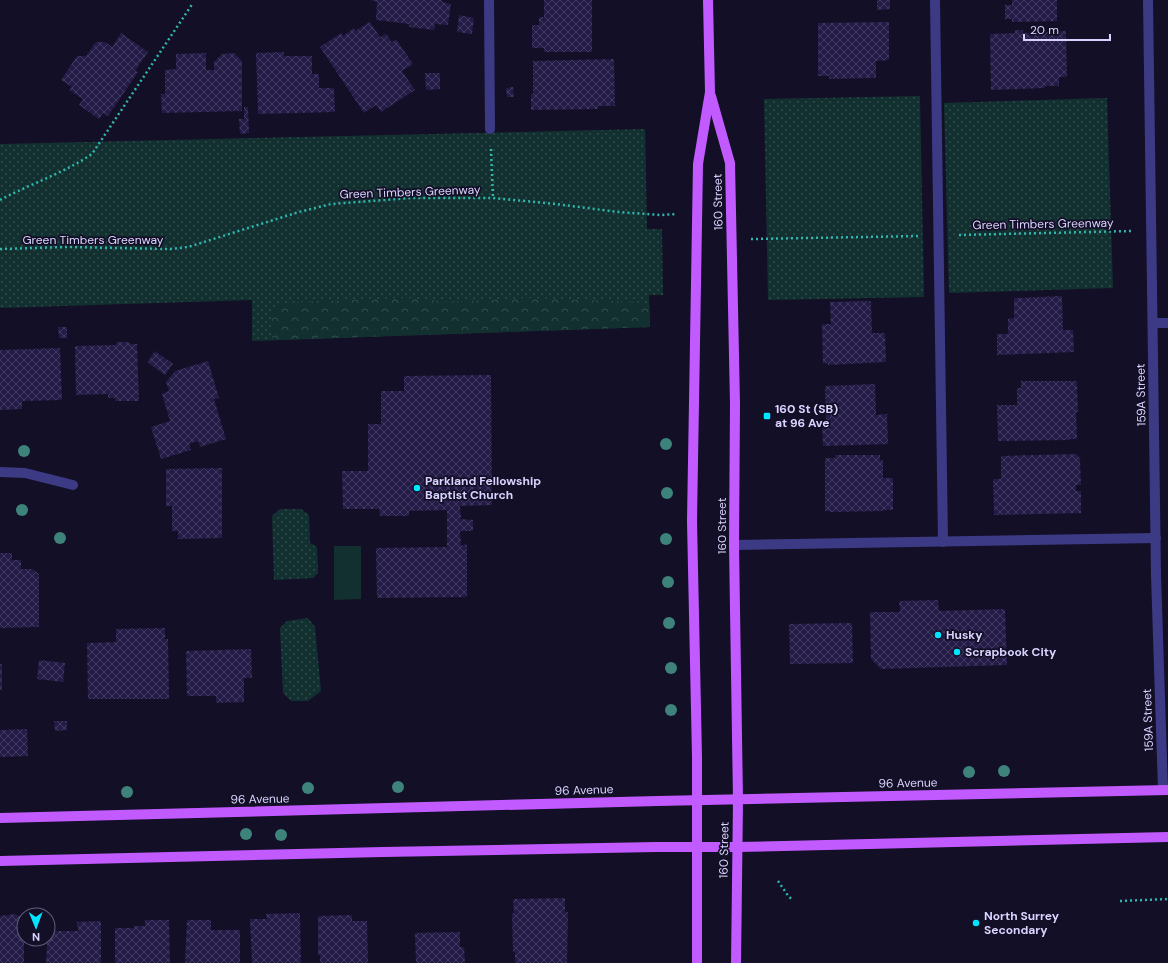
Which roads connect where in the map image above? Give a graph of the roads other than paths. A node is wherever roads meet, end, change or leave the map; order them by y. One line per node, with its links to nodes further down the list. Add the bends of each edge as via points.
1 (489, 0): 6 (street)
2 (708, 0): 5 (main road, 160 Street)
3 (935, 0): 12 (street)
4 (1148, 0): 7 (street, 159A Street)
5 (710, 92): 13 (main road, 160 Street, via 730,164 735,404); 15 (main road, 160 Street, via 698,164 692,522)
6 (490, 129)
7 (1153, 323): 8 (street); 11 (street, 159A Street)
8 (1168, 323)
9 (0, 472): 10 (street, via 25,473)
10 (73, 485)
11 (1156, 538): 12 (street); 14 (street, 159A Street)
12 (943, 542): 13 (street)
13 (734, 545): 16 (main road, 160 Street)
14 (1166, 790): 16 (main road, 96 Avenue)
15 (698, 800): 16 (main road, 96 Avenue); 17 (main road, 96 Avenue); 19 (main road, 160 Street)
16 (738, 800): 20 (main road, 160 Street)
17 (0, 818)
18 (1168, 837): 20 (main road)
19 (697, 847): 20 (main road); 21 (main road); 22 (main road, 160 Street)
20 (738, 847): 23 (main road, 160 Street)
21 (0, 861)
22 (697, 963)
23 (736, 963)

